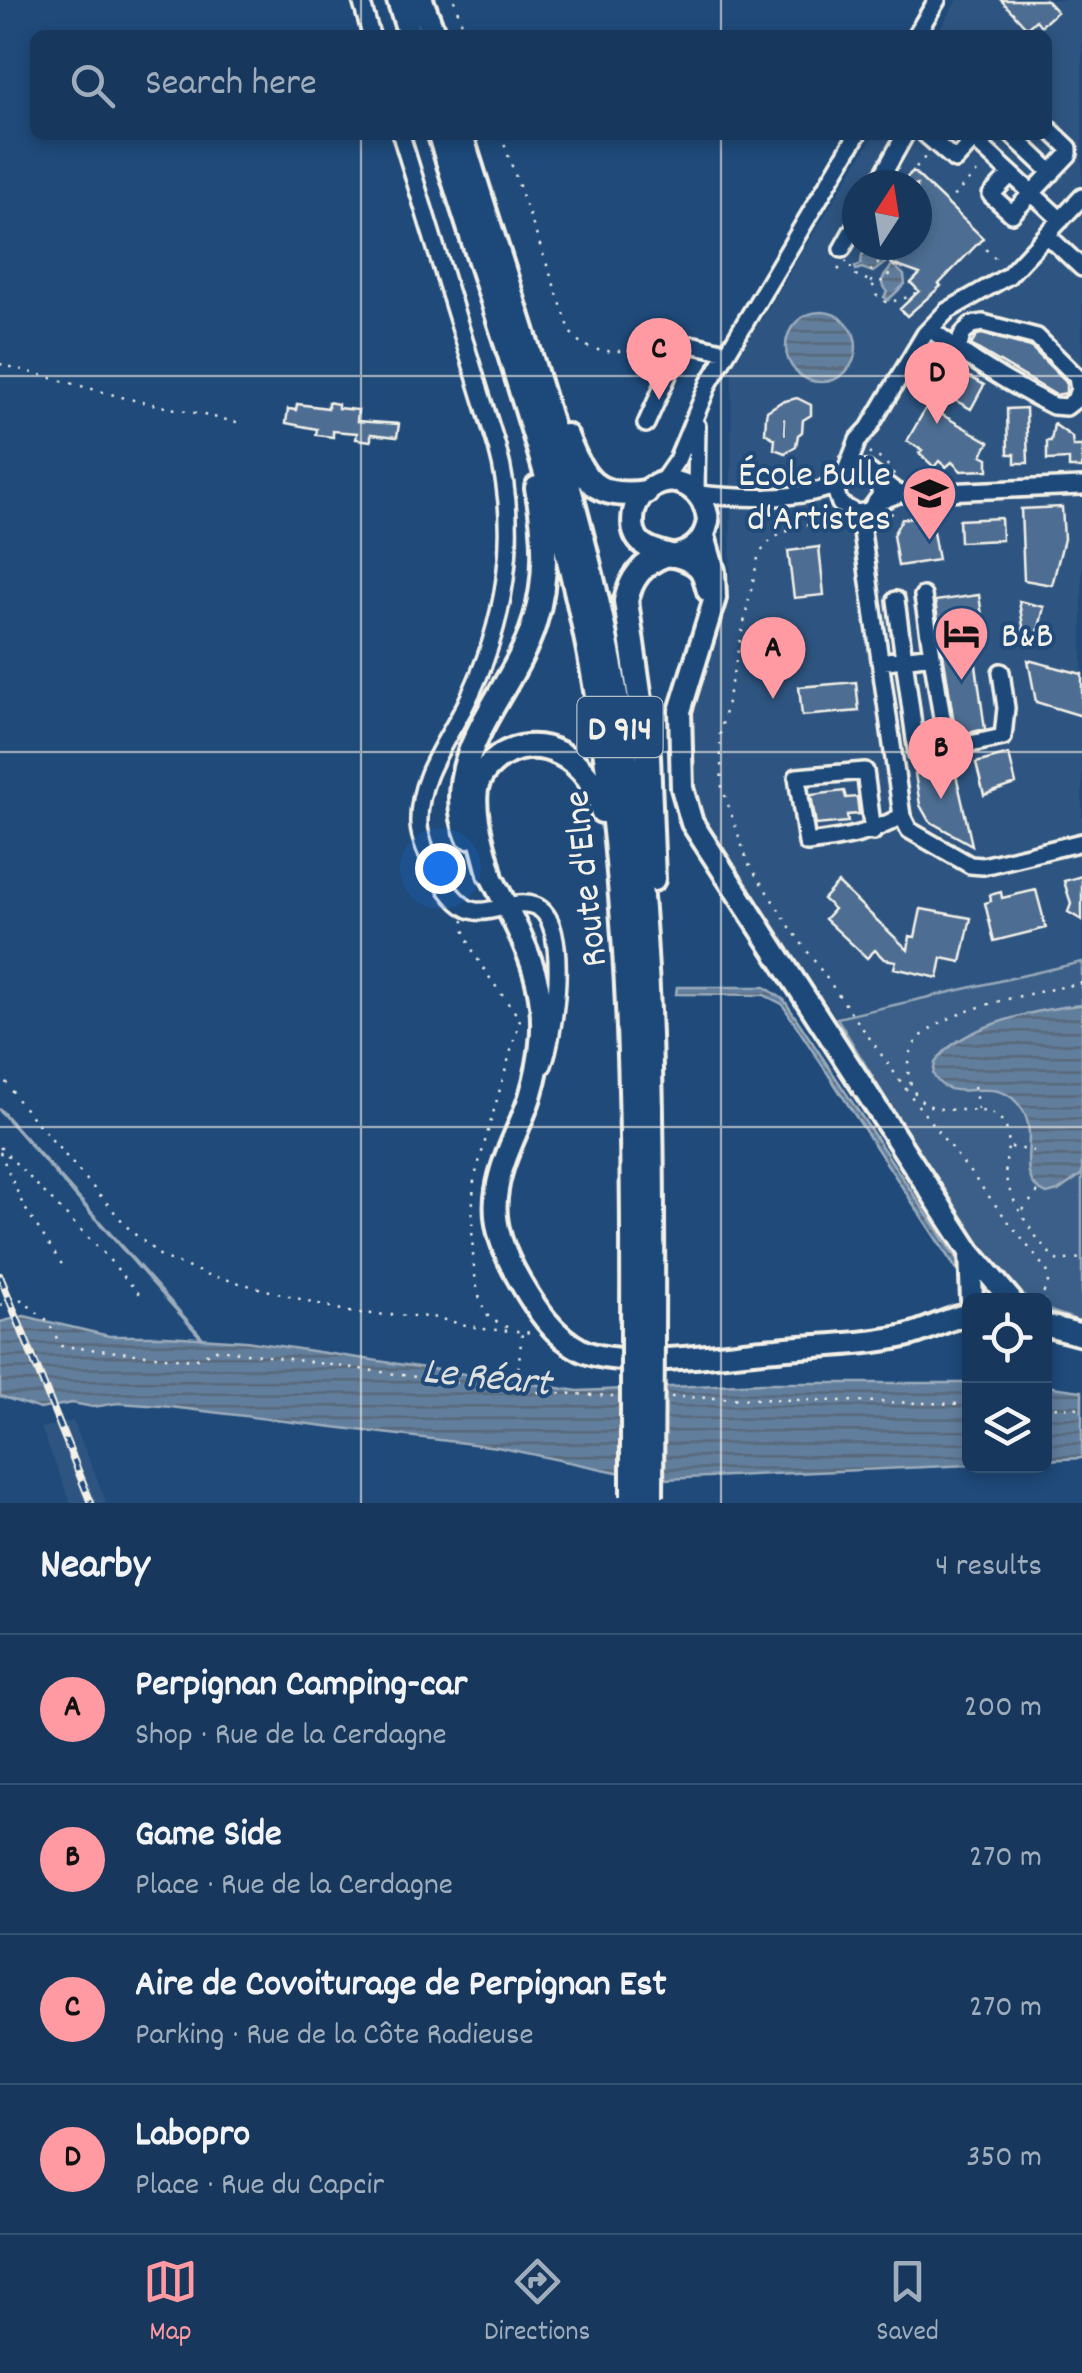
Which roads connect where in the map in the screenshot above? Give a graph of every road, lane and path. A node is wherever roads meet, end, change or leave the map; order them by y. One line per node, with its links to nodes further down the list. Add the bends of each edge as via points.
1 (361, 0): 6 (street)
2 (399, 0): 7 (highway)
3 (420, 0): 8 (highway)
4 (454, 0): 9 (path)
5 (937, 0): 10 (street)
6 (370, 30)
7 (408, 30)
8 (430, 30)
9 (464, 30)
10 (919, 30)
11 (1052, 132): 26 (street, via 1070,154)
12 (403, 140): 77 (street, via 497,447 510,512 494,635 423,786 419,832 436,874 467,908)
13 (442, 140): 41 (highway, Route d'Elne / D 914)
14 (463, 140): 83 (highway, Route d'Elne / D 914, via 556,444 615,690 644,922)
15 (473, 140): 55 (highway, via 578,464 606,493)
16 (503, 140): 44 (path, via 578,343 592,350)
17 (853, 140): 46 (street)
18 (902, 140): 24 (street)
19 (932, 140): 20 (street, via 955,160); 25 (path)
20 (969, 140)
21 (974, 140): 23 (street)
22 (1017, 140): 26 (street)
23 (992, 157): 27 (street); 30 (path)
24 (885, 170)
25 (913, 170)
26 (1052, 172): 28 (street)
27 (1011, 174): 28 (street); 28 (street, via 991,194 1012,214)
28 (1032, 194): 31 (street)
29 (1082, 197): 31 (street)
30 (946, 204)
31 (1061, 220): 32 (street)
32 (1047, 234): 38 (street); 42 (street, via 1008,276)
33 (978, 242): 36 (path)
34 (885, 260): 39 (path, via 871,268)
35 (894, 264): 39 (path, via 885,282)
36 (1004, 267)
37 (838, 268): 39 (path, via 848,260 853,274)
38 (1082, 268)
39 (872, 282): 40 (path, via 887,303)
40 (919, 289)
41 (491, 297): 76 (highway, via 543,517 544,561 533,627 472,743 462,778 467,833); 98 (highway, Route d'Elne / D 914, via 544,463 597,694 630,1010)
42 (930, 328): 45 (street); 51 (street)
43 (674, 347): 44 (street); 46 (street); 50 (street)
44 (644, 349)
45 (958, 350): 45 (street, via 1052,406 1076,400 1077,377 1037,337 983,322 962,335)
46 (727, 352): 48 (street)
47 (0, 364): 49 (path)
48 (700, 402): 55 (street, via 677,460); 56 (street)
49 (240, 422)
50 (646, 424)
51 (858, 452): 52 (street); 53 (street); 57 (path, via 884,461); 58 (path, via 831,462)
52 (873, 476): 53 (street, via 856,469); 57 (street); 59 (street, via 881,488)
53 (841, 479): 58 (street); 60 (street)
54 (1082, 486): 57 (street)
55 (653, 487): 56 (main road, via 674,482); 64 (main road, via 634,512 634,523 643,544)
56 (698, 493): 58 (street); 62 (main road)
57 (899, 494): 59 (street); 63 (path, via 890,517)
58 (818, 497): 60 (street); 61 (path); 62 (street, via 731,504)
59 (874, 506): 60 (street); 63 (street)
60 (845, 507): 63 (street)
61 (829, 520): 63 (path); 92 (path, via 775,535 763,545 720,734 722,787 748,862 916,1103 1047,1271)
62 (706, 528): 64 (main road, via 690,550); 67 (main road, via 715,598)
63 (862, 532): 70 (street)
64 (667, 556): 67 (main road, via 699,568 707,584); 83 (highway, via 639,570 626,601 648,756 656,932)
65 (923, 596): 68 (street)
66 (896, 600): 69 (street)
67 (708, 625): 91 (main road, via 680,711 682,788 692,823 970,1252)
68 (932, 655): 69 (street); 72 (street)
69 (905, 659): 70 (street); 72 (street, via 918,754)
70 (880, 662): 73 (street)
71 (1001, 672): 72 (street, via 1002,738)
72 (947, 749)
73 (902, 816): 74 (street); 75 (street, via 909,830 970,865)
74 (873, 832): 74 (street, via 807,843 797,777 865,771)
75 (1082, 842)
76 (490, 874): 77 (main road); 98 (highway, via 477,821 482,772 523,748 546,747 566,756 600,798 611,874)
77 (506, 907): 81 (main road, via 542,995); 81 (street, via 540,908 555,948 552,1041)
78 (1082, 982): 82 (path, via 980,1009 918,1038 908,1072 922,1098 940,1110)
79 (0, 1072): 96 (path, via 131,1230 162,1256 202,1274 353,1313)
80 (974, 1086): 82 (path)
81 (529, 1100): 95 (main road, via 497,1189 501,1246 545,1320 584,1352 643,1359 862,1342 905,1336)
82 (978, 1109): 84 (path, via 1002,1120)
83 (652, 1132): 98 (highway, Route d'Elne / D 914)
84 (1008, 1147): 86 (path); 88 (path, via 1006,1178)
85 (0, 1149): 90 (path, via 23,1206); 93 (path)
86 (1034, 1151)
87 (1040, 1188): 88 (path)
88 (1022, 1212): 89 (path, via 1058,1262)
89 (1082, 1258)
90 (64, 1266)
91 (981, 1293)
92 (1043, 1293)
93 (141, 1296)
94 (0, 1306): 99 (path, via 20,1300 47,1320 61,1346 193,1360 218,1348)
95 (962, 1308)
96 (513, 1331)
97 (523, 1331): 99 (path)
98 (639, 1336): 105 (highway, D 914, bridge)
99 (516, 1391): 100 (path)
100 (623, 1396)
101 (660, 1397): 102 (path)
102 (962, 1404)
103 (1052, 1406): 104 (path)
104 (1082, 1408)
105 (642, 1500)

